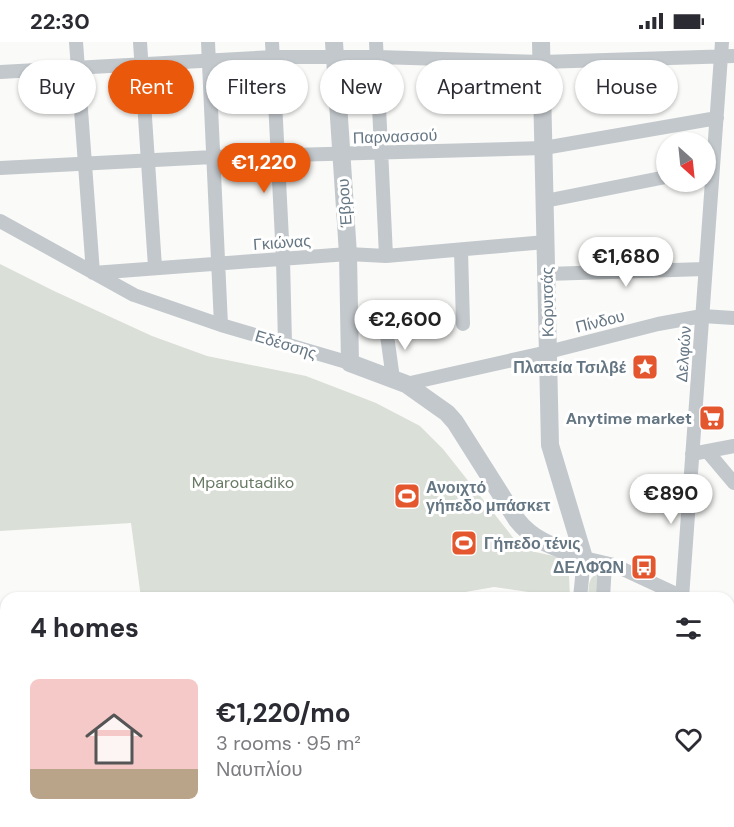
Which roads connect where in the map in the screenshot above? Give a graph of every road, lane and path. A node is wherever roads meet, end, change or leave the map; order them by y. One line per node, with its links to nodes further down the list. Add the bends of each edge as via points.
1 (76, 42): 11 (street)
2 (140, 42): 12 (street)
3 (208, 42): 13 (street)
4 (272, 42): 9 (street)
5 (376, 42): 10 (street)
6 (541, 42): 16 (street, Κορυτσάς)
7 (335, 50): 9 (street); 10 (street); 28 (street, Έβρου)
8 (726, 51): 17 (street); 24 (street, Δελφών)
9 (274, 57): 14 (street); 29 (street)
10 (377, 57): 15 (street); 27 (street)
11 (77, 60)
12 (142, 60)
13 (210, 60)
14 (236, 60)
15 (476, 60)
16 (542, 60)
17 (563, 61)
18 (18, 71): 19 (street)
19 (0, 72)
20 (81, 114): 32 (street)
21 (145, 114): 31 (street)
22 (212, 114): 30 (street)
23 (543, 114): 26 (street, Κορυτσάς)
24 (717, 118): 25 (street, Δελφών); 26 (street, Παρνασσού)
25 (715, 132)
26 (544, 148): 27 (street, Παρνασσού); 36 (street, Κορυτσάς)
27 (382, 153): 28 (street, Παρνασσού); 41 (street)
28 (341, 154): 29 (street, Παρνασσού); 40 (street, Έβρου)
29 (277, 155): 30 (street, Παρνασσού); 42 (street)
30 (213, 157): 31 (street, Παρνασσού); 43 (street)
31 (148, 161): 32 (street, Παρνασσού); 44 (street)
32 (85, 165): 33 (street, Παρνασσού); 46 (street)
33 (0, 168)
34 (656, 179): 36 (street)
35 (708, 192): 45 (street, Δελφών)
36 (545, 201): 38 (street, Κορυτσάς)
37 (0, 221): 46 (street, Εδέσσης)
38 (546, 242): 39 (street, Γκιώνας); 47 (street, Κορυτσάς)
39 (461, 249): 41 (street, Γκιώνας); 50 (street)
40 (348, 254): 41 (street, Γκιώνας); 42 (street, Γκιώνας); 55 (street, Έβρου)
41 (386, 256)
42 (284, 259): 43 (street, Γκιώνας); 53 (street)
43 (218, 264): 44 (street, Γκιώνας); 51 (street)
44 (155, 267): 46 (street, Γκιώνας)
45 (705, 269): 47 (street); 48 (street, Δελφών)
46 (93, 273): 51 (street, Εδέσσης, via 134,295)
47 (546, 274): 54 (street, Κορυτσάς)
48 (702, 316): 49 (street, Πίνδου); 54 (street, Πίνδου); 59 (street, Δελφών)
49 (734, 318)
50 (463, 324)
51 (221, 325): 53 (street, Εδέσσης)
52 (386, 328): 56 (street)
53 (285, 344): 55 (street, Εδέσσης)
54 (548, 352): 56 (street, Πίνδου); 61 (street, Κορυτσάς, via 550,445)
55 (350, 363): 56 (street, Εδέσσης)
56 (399, 381): 61 (street, Εδέσσης, via 447,412 526,532)
57 (734, 446): 58 (street)
58 (707, 451): 59 (street); 60 (street)
59 (692, 454): 66 (street, Δελφών)
60 (734, 483)
61 (585, 558): 62 (street, Εδέσσης); 63 (street)
62 (605, 563): 64 (street); 65 (street, Εδέσσης)
63 (581, 592)
64 (603, 592)
65 (670, 592)
66 (683, 592)

